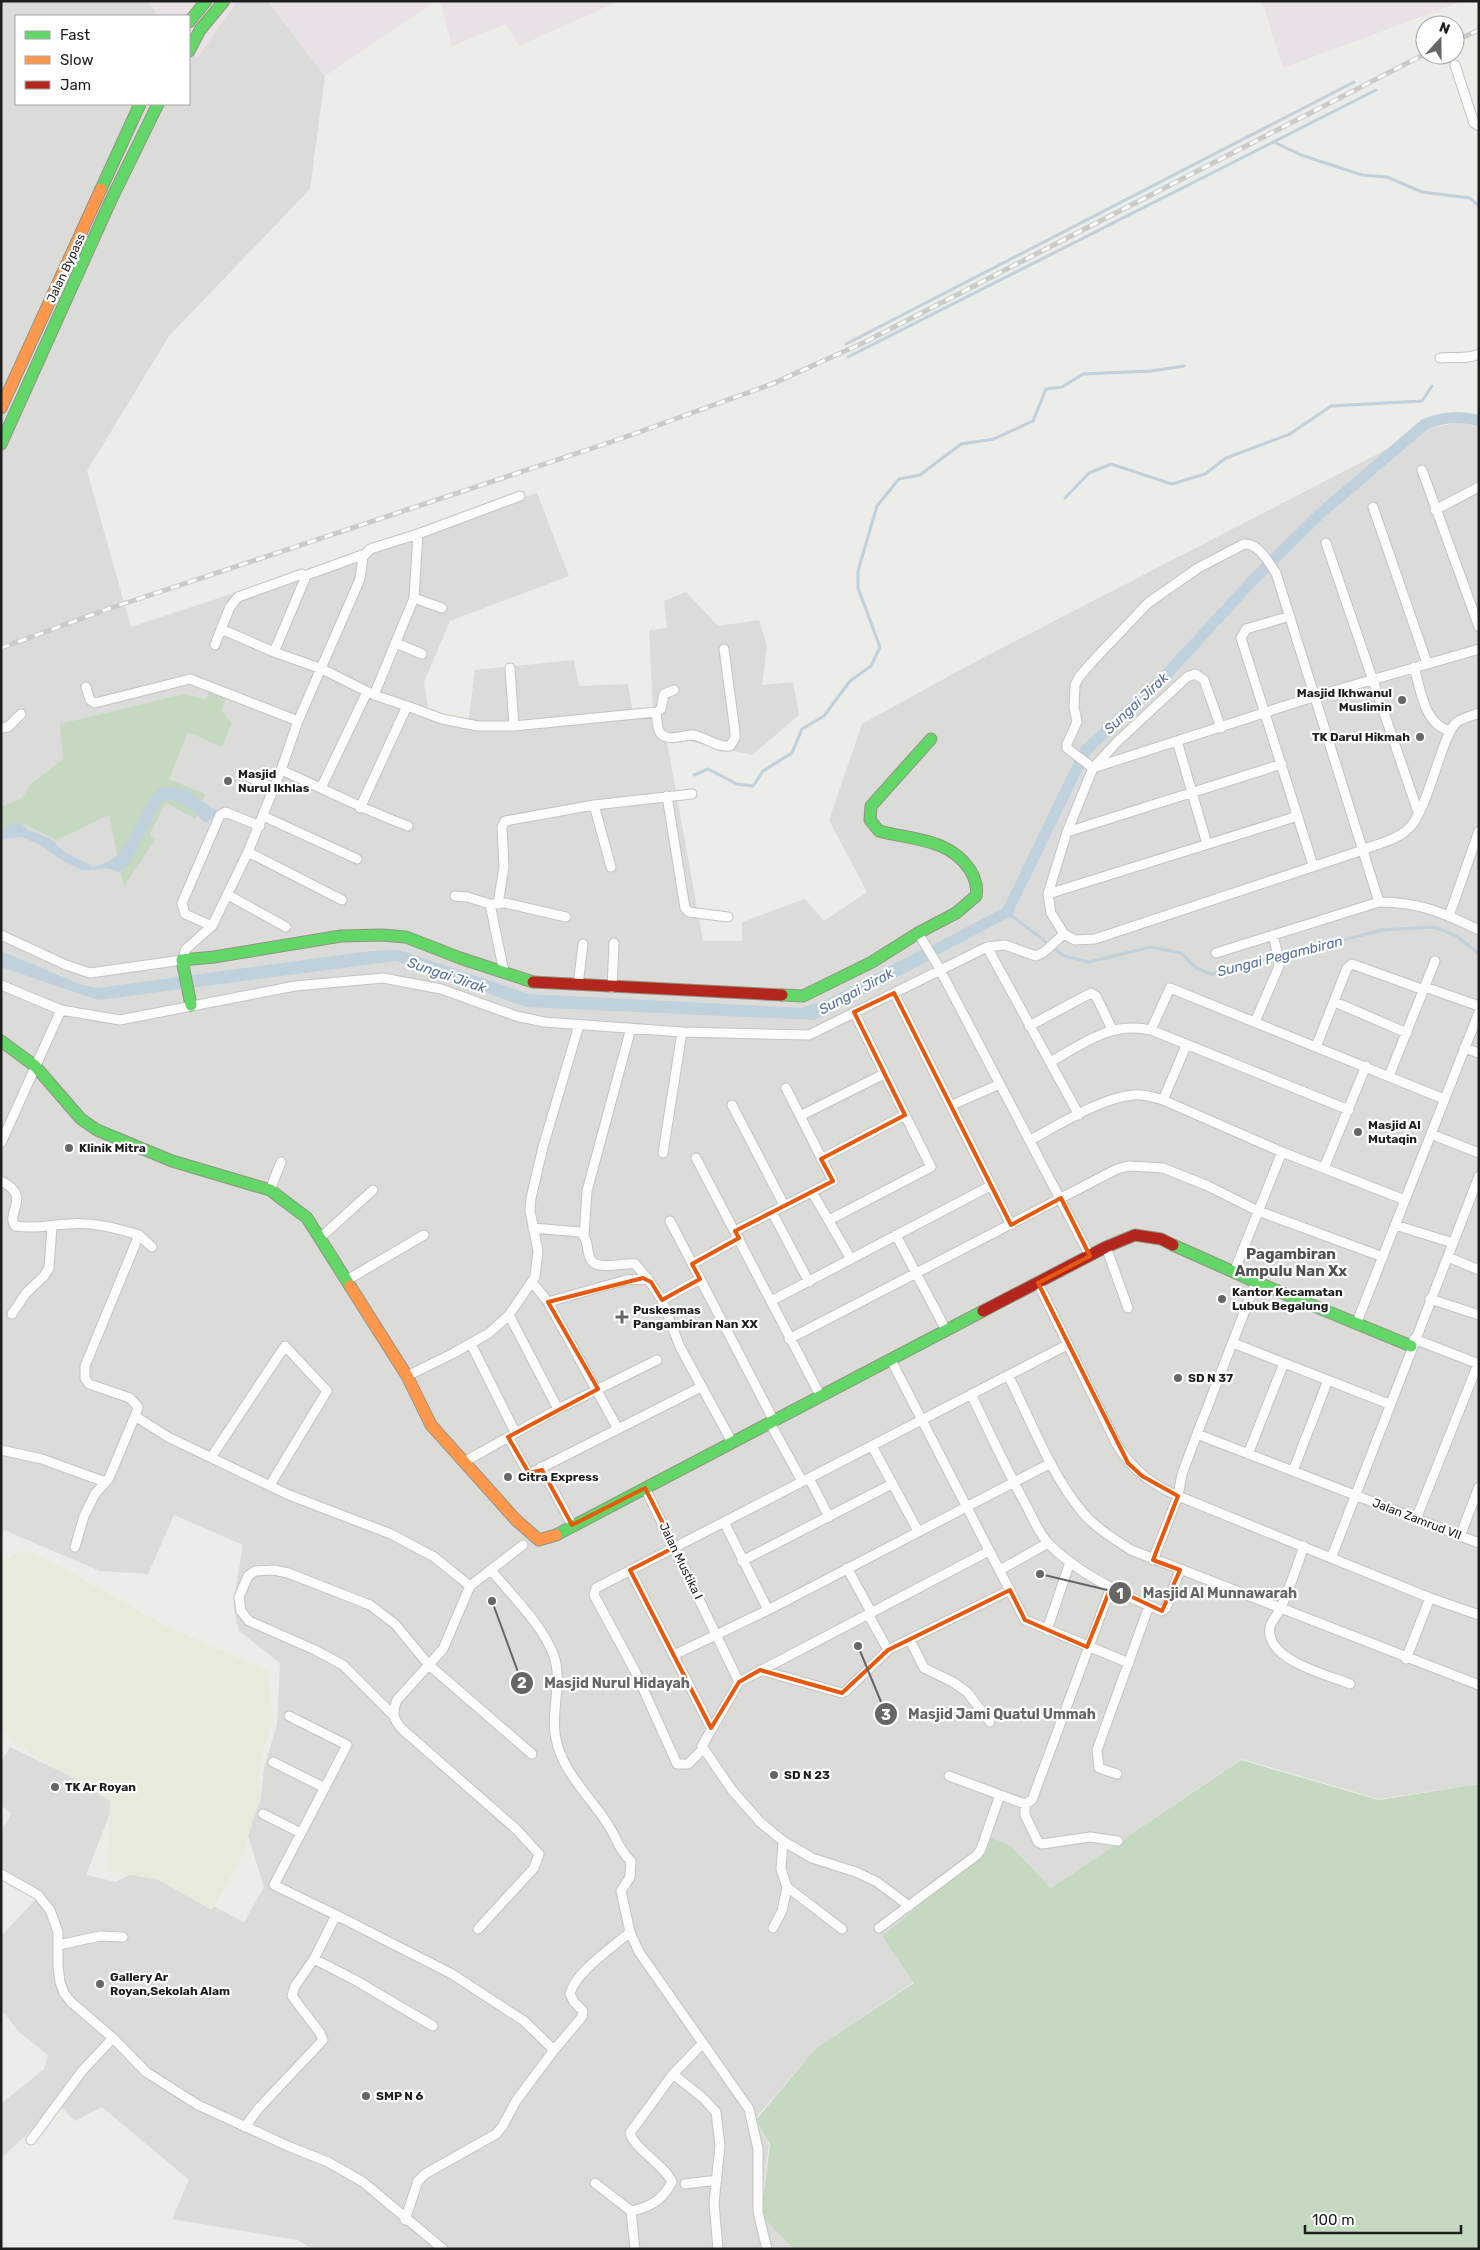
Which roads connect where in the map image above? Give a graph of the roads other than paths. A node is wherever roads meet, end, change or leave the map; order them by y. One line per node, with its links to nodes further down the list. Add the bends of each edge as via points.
1 (206, 1): 3 (main road)
2 (224, 1): 4 (main road, via 200,30)
3 (190, 21)
4 (190, 49)
5 (1455, 65): 8 (street, via 1474,123)
6 (140, 105): 11 (main road, Jalan Bypass)
7 (158, 105): 12 (main road, Jalan Bypass)
8 (1479, 126)
9 (1479, 354): 10 (street, via 1469,359 1455,356)
10 (1440, 358)
11 (1, 408)
12 (1, 444)
13 (1422, 470): 17 (street)
14 (1479, 488): 17 (street)
15 (520, 496): 18 (street)
16 (1373, 507): 33 (street)
17 (1435, 510): 25 (street)
18 (418, 534): 20 (street, via 370,549); 22 (street)
19 (1326, 543): 37 (street)
20 (365, 554): 21 (street); 36 (street, via 360,579)
21 (304, 576): 26 (street, via 298,574 238,597); 31 (street)
22 (414, 598): 23 (street); 27 (street)
23 (442, 608)
24 (1290, 616): 41 (street); 44 (street, via 1246,629 1241,638); 55 (street, via 1276,573 1255,546 1244,544 1198,568 1148,603 1079,677 1074,691 1077,722 1067,748)
25 (1479, 627)
26 (221, 629): 28 (street); 31 (street)
27 (396, 643): 32 (street); 40 (street)
28 (215, 645)
29 (724, 649): 43 (street, via 735,732 730,746 722,746 701,736 666,737 659,731)
30 (1479, 649): 33 (street)
31 (274, 652): 36 (street)
32 (422, 654)
33 (1427, 663): 34 (street)
34 (1414, 667): 37 (street); 51 (street, via 1429,716 1441,728)
35 (510, 668): 48 (street)
36 (322, 669): 40 (street); 47 (street)
37 (1372, 679): 41 (street); 65 (street)
38 (86, 688): 47 (street, via 90,700 96,703 190,679)
39 (674, 690): 43 (street, via 664,694 661,709)
40 (370, 693): 42 (street); 59 (street)
41 (1316, 696): 44 (street); 73 (street)
42 (407, 706): 48 (street, via 442,719 478,726); 64 (street)
43 (656, 712): 48 (street)
44 (1265, 712): 50 (street); 54 (street)
45 (1479, 713): 51 (street, via 1457,723)
46 (21, 714): 49 (street, via 8,727)
47 (298, 721): 56 (street)
48 (514, 726)
49 (1, 728)
50 (1221, 728): 53 (street); 55 (street, via 1204,680 1191,675)
51 (1450, 731): 65 (street)
52 (931, 739): 90 (main road, via 871,806 869,816 873,826 879,830 953,849 968,866 976,882 976,896 968,904)
53 (1177, 742): 55 (street); 60 (street)
54 (1282, 764): 60 (street); 67 (street)
55 (1090, 766): 71 (street)
56 (281, 770): 58 (street); 59 (street)
57 (249, 777): 58 (street)
58 (274, 788): 66 (street)
59 (321, 788): 64 (street)
60 (1193, 793): 71 (street); 72 (street)
61 (692, 794): 62 (street)
62 (667, 796): 63 (street); 86 (street, via 685,908 688,912)
63 (594, 805): 77 (street); 83 (street, via 504,821 504,867)
64 (360, 808): 69 (street)
65 (1418, 812): 73 (street, via 1410,828 1403,833)
66 (263, 816): 68 (street); 75 (street)
67 (1298, 816): 72 (street); 76 (street)
68 (260, 826): 74 (street); 87 (street, via 225,812 220,815 182,903 185,914)
69 (408, 826)
70 (1479, 831): 84 (street)
71 (1067, 832): 78 (street)
72 (1207, 844): 78 (street)
73 (1363, 850): 76 (street); 82 (street)
74 (248, 852): 79 (street); 81 (street)
75 (357, 859)
76 (1313, 865): 93 (street, via 1095,939 1075,940)
77 (611, 866)
78 (1048, 894): 93 (street, via 1051,913)
79 (228, 895): 87 (street); 88 (street)
80 (455, 896): 83 (street)
81 (342, 900)
82 (1379, 902): 84 (street, via 1422,905); 92 (street)
83 (494, 904): 85 (street); 101 (street)
84 (1449, 916): 89 (street)
85 (566, 917)
86 (728, 917)
87 (212, 926): 99 (street, via 186,950)
88 (286, 927)
89 (1479, 930)
90 (918, 933): 100 (street); 104 (main road, via 872,962 802,996)
91 (1, 935): 99 (street, via 90,973)
92 (1274, 935): 97 (street); 113 (street, via 1279,960)
93 (1062, 936): 96 (street, via 1036,956 1006,945)
94 (583, 944): 103 (street)
95 (614, 944): 104 (street)
96 (987, 947): 100 (street); 115 (street)
97 (1216, 953)
98 (1435, 961): 105 (street)
99 (183, 963): 101 (main road, via 341,936 381,935 406,937); 107 (main road)
100 (939, 968): 106 (street); 131 (street)
101 (504, 972): 103 (main road, via 537,983)
102 (1, 985): 110 (street)
103 (578, 985): 104 (main road)
104 (612, 988)
105 (1425, 988): 108 (street, via 1352,964); 109 (street); 120 (street)
106 (894, 993): 111 (street); 136 (street)
107 (190, 1001): 110 (street, via 120,1020); 114 (street, via 383,978 440,989 516,1016)
108 (1335, 1002): 120 (street); 123 (street)
109 (1479, 1006)
110 (60, 1010): 127 (street)
111 (854, 1012): 119 (street, via 810,1035); 129 (street)
112 (1479, 1012): 124 (street)
113 (1255, 1022): 118 (street, via 1170,988); 123 (street)
114 (579, 1025): 116 (street); 167 (street, via 543,1147 532,1198)
115 (1029, 1026): 117 (street, via 1091,993 1096,996); 126 (street)
116 (631, 1028): 119 (street); 172 (street, via 587,1191)
117 (1112, 1029): 118 (street, via 1134,1027); 126 (street)
118 (1151, 1030): 122 (street)
119 (682, 1032): 145 (street)
120 (1407, 1033): 130 (street)
121 (1, 1041): 127 (main road)
122 (1186, 1046): 134 (street); 137 (street)
123 (1316, 1047): 128 (street)
124 (1464, 1048): 125 (street); 133 (street)
125 (1479, 1053)
126 (1050, 1062): 139 (street)
127 (35, 1066): 143 (street); 154 (main road, via 81,1120 97,1130 172,1161)
128 (1366, 1066): 130 (street); 137 (street)
129 (884, 1074): 138 (street); 140 (street)
130 (1390, 1076): 133 (street)
131 (1000, 1084): 136 (street); 142 (street)
132 (786, 1088): 140 (street)
133 (1444, 1099): 141 (street)
134 (1163, 1100): 139 (street, via 1143,1095 1123,1096); 144 (street)
135 (732, 1105): 159 (street)
136 (952, 1105): 153 (street)
137 (1349, 1110): 150 (street)
138 (904, 1115): 148 (street); 162 (street, via 931,1167)
139 (1079, 1115): 142 (street)
140 (800, 1116): 148 (street)
141 (1430, 1134): 146 (street); 158 (street)
142 (1030, 1140): 157 (street)
143 (1, 1143)
144 (1282, 1152): 150 (street); 160 (street)
145 (663, 1153)
146 (1479, 1153)
147 (696, 1158): 168 (street)
148 (821, 1159): 156 (street, via 833,1181)
149 (281, 1162): 154 (street)
150 (1324, 1168): 158 (street)
151 (1479, 1176): 174 (street)
152 (1, 1181): 166 (street, via 16,1195 13,1225)
153 (990, 1186): 164 (street); 171 (street)
154 (270, 1190): 173 (main road, via 307,1218)
155 (373, 1190): 173 (street)
156 (812, 1192): 159 (street); 162 (street)
157 (1061, 1198): 160 (street, via 1117,1169 1143,1166 1163,1168); 164 (street); 177 (street)
158 (1405, 1200): 165 (street)
159 (784, 1205): 161 (street)
160 (1258, 1211): 178 (street); 183 (street)
161 (772, 1212): 168 (street); 189 (street)
162 (829, 1220): 180 (street)
163 (670, 1221): 181 (street)
164 (1011, 1225): 184 (street)
165 (1396, 1225): 174 (street); 178 (street)
166 (52, 1227): 169 (street, via 98,1224); 197 (street, via 49,1268)
167 (533, 1228): 172 (street, via 575,1230); 188 (street, via 538,1261)
168 (737, 1234): 181 (street); 194 (street)
169 (139, 1235): 175 (street); 220 (street, via 84,1371 89,1384 134,1400 138,1411)
170 (424, 1235): 187 (street)
171 (896, 1235): 180 (street); 184 (street)
172 (584, 1236): 185 (street, via 593,1263 635,1264)
173 (320, 1238): 187 (main road)
174 (1453, 1243): 179 (street)
175 (152, 1247)
176 (1106, 1247): 177 (main road); 183 (main road, via 1135,1235 1147,1235); 196 (street)
177 (1090, 1256): 191 (main road)
178 (1383, 1257): 200 (street)
179 (1448, 1257): 182 (street); 192 (street)
180 (851, 1260): 189 (street)
181 (692, 1264): 186 (street)
182 (1479, 1270)
183 (1234, 1272): 190 (main road)
184 (915, 1273): 201 (street); 202 (street)
185 (648, 1279): 193 (street); 195 (street, via 626,1280)
186 (700, 1279): 193 (street); 222 (street)
187 (347, 1280): 212 (main road)
188 (532, 1282): 195 (street); 198 (street)
189 (809, 1282): 194 (street)
190 (1256, 1282): 200 (main road); 203 (street)
191 (1038, 1284): 201 (main road); 206 (street)
192 (1430, 1299): 199 (street); 204 (street)
193 (662, 1300): 214 (street, via 680,1347)
194 (772, 1301): 202 (street)
195 (548, 1302): 215 (street)
196 (1128, 1308)
197 (12, 1314)
198 (509, 1315): 205 (street); 219 (street)
199 (1479, 1315)
200 (1357, 1322): 204 (main road)
201 (946, 1330): 208 (main road)
202 (789, 1339): 217 (street)
203 (1233, 1343): 209 (street); 224 (street)
204 (1413, 1343): 210 (street); 218 (street)
205 (471, 1344): 212 (street); 225 (street)
206 (1067, 1345): 211 (street); 243 (street, via 1128,1463 1142,1476)
207 (657, 1360): 215 (street)
208 (891, 1360): 217 (main road); 221 (street)
209 (1284, 1363): 213 (street); 229 (street)
210 (1478, 1364): 246 (street)
211 (1008, 1375): 216 (street); 232 (street)
212 (407, 1376): 231 (main road, via 431,1425)
213 (1328, 1380): 218 (street); 234 (street)
214 (701, 1387): 223 (street); 226 (street)
215 (598, 1389): 219 (street); 223 (street)
216 (971, 1394): 221 (street); 236 (street)
217 (820, 1395): 222 (main road)
218 (1389, 1404): 242 (street)
219 (558, 1409): 225 (street)
220 (135, 1416): 230 (street, via 168,1437); 237 (street)
221 (921, 1420): 227 (street); 244 (street)
222 (772, 1422): 226 (main road); 235 (street)
223 (618, 1429): 233 (street)
224 (1197, 1434): 229 (street, Jalan Zamrud VII); 243 (street, via 1182,1474)
225 (512, 1435): 231 (street); 233 (street, via 529,1473)
226 (732, 1442): 241 (main road)
227 (872, 1446): 235 (street); 238 (street)
228 (1, 1450): 237 (street, via 42,1459)
229 (1248, 1454): 234 (street, Jalan Zamrud VII)
230 (212, 1456): 239 (street); 239 (street, via 285,1346 327,1391)
231 (464, 1462): 251 (main road)
232 (1051, 1463): 236 (street); 259 (street, via 1073,1500 1097,1526 1131,1550)
233 (541, 1467): 248 (street)
234 (1293, 1471): 242 (street, Jalan Zamrud VII)
235 (806, 1479): 245 (street); 247 (street)
236 (1013, 1481): 244 (street); 252 (street)
237 (105, 1482): 255 (street, via 84,1516)
238 (892, 1484): 245 (street); 249 (street)
239 (270, 1485): 267 (street, via 391,1534 434,1556)
240 (1479, 1487): 250 (street)
241 (645, 1488): 248 (main road); 256 (street, Jalan Mustika I)
242 (1354, 1495): 246 (street, Jalan Zamrud VII); 258 (street)
243 (1178, 1496): 254 (street); 259 (street)
244 (966, 1505): 249 (street); 257 (street)
245 (829, 1517): 260 (street)
246 (1416, 1519): 250 (street, Jalan Zamrud VII)
247 (724, 1522): 256 (street); 260 (street)
248 (572, 1525): 251 (main road, via 549,1538)
249 (918, 1531): 262 (street)
250 (1460, 1536): 253 (street, Jalan Zamrud VII)
251 (528, 1541): 263 (street)
252 (1048, 1543): 261 (street); 265 (street)
253 (1479, 1543)
254 (1304, 1546): 258 (street); 272 (street)
255 (75, 1547)
256 (675, 1547): 264 (street); 277 (street, Jalan Mustika I)
257 (990, 1551): 265 (street); 274 (street)
258 (1332, 1556): 270 (street)
259 (1153, 1560): 266 (street)
260 (742, 1561): 273 (street)
261 (1070, 1562): 268 (street); 276 (street)
262 (847, 1568): 273 (street); 274 (street)
263 (491, 1570): 267 (street); 313 (street, via 537,1628 554,1657 557,1679 555,1738 578,1785 611,1828 623,1854 631,1861 630,1877 621,1890)
264 (630, 1570): 281 (street); 293 (street, via 598,1586 594,1595 636,1673 676,1762 688,1764)
265 (1000, 1570): 269 (street)
266 (1180, 1570): 271 (street, via 1166,1608 1162,1611); 272 (street)
267 (470, 1586): 284 (street, via 448,1642)
268 (1111, 1588): 271 (street); 279 (street)
269 (1010, 1590): 276 (street, via 1025,1620); 278 (street)
270 (1430, 1598): 275 (street); 282 (street)
271 (1149, 1606): 283 (street)
272 (1281, 1608): 282 (street); 287 (street, via 1269,1629 1272,1642 1291,1661)
273 (768, 1610): 277 (street)
274 (870, 1613): 280 (street); 285 (street)
275 (1479, 1615)
276 (1047, 1630): 279 (street)
277 (717, 1634): 281 (street); 286 (street, Jalan Mustika I)
278 (910, 1640): 280 (street); 291 (street, via 924,1668 967,1692)
279 (1087, 1647): 283 (street); 300 (street, via 1032,1800)
280 (888, 1650): 285 (street, via 842,1692)
281 (674, 1655): 292 (street)
282 (1406, 1659): 288 (street)
283 (1129, 1663): 296 (street, via 1097,1750 1099,1768)
284 (429, 1665): 289 (street, via 397,1700); 289 (street, via 395,1624 370,1605 288,1573 255,1571 248,1576 239,1597 241,1611 249,1621 342,1665); 294 (street)
285 (760, 1670): 286 (street)
286 (739, 1682): 292 (street)
287 (1350, 1684)
288 (1479, 1685)
289 (393, 1715): 311 (street, via 402,1729 517,1830 539,1854 534,1868)
290 (290, 1716): 298 (street, via 348,1745)
291 (990, 1722)
292 (710, 1728): 293 (street)
293 (702, 1750): 303 (street, via 760,1822)
294 (532, 1754)
295 (273, 1762): 298 (street)
296 (1117, 1774)
297 (949, 1776): 299 (street)
298 (325, 1788): 302 (street)
299 (1000, 1795): 300 (street); 307 (street, via 981,1849)
300 (1025, 1804): 304 (street, via 1024,1815 1042,1844 1090,1837)
301 (263, 1814): 302 (street)
302 (302, 1833): 308 (street, via 274,1885)
303 (783, 1841): 306 (street, via 781,1868); 307 (street, via 812,1858 877,1882)
304 (1118, 1841)
305 (1, 1874): 315 (street, via 44,1901 55,1921)
306 (787, 1887): 309 (street, via 782,1910); 312 (street)
307 (909, 1906): 310 (street)
308 (336, 1915): 316 (street); 320 (street, via 452,1974 524,2021)
309 (773, 1928)
310 (879, 1928)
311 (478, 1929)
312 (842, 1930)
313 (630, 1932): 319 (street, via 638,1952); 320 (street, via 576,1981 570,1994 583,2011 582,2017)
314 (124, 1937): 315 (street, via 100,1936)
315 (59, 1945): 318 (street, via 58,1966 64,1993)
316 (314, 1959): 317 (street); 322 (street, via 295,1986 292,1996 323,2040 258,2108)
317 (433, 2026)
318 (113, 2038): 322 (street, via 146,2072 168,2087); 323 (street, via 82,2071)
319 (703, 2043): 321 (street); 332 (street, via 749,2109 758,2149 758,2212)
320 (554, 2050): 328 (street, via 496,2134 418,2181)
321 (673, 2074): 324 (street, via 716,2112 720,2146); 327 (street, via 630,2133 634,2141 668,2173 672,2182 652,2205)
322 (245, 2127): 328 (street, via 328,2162 363,2182)
323 (32, 2140)
324 (716, 2180): 326 (street); 331 (street, via 714,2223)
325 (595, 2183): 327 (street)
326 (685, 2184)
327 (631, 2211): 330 (street)
328 (405, 2220): 329 (street)
329 (443, 2249)
330 (635, 2249)
331 (718, 2249)
332 (767, 2249)

